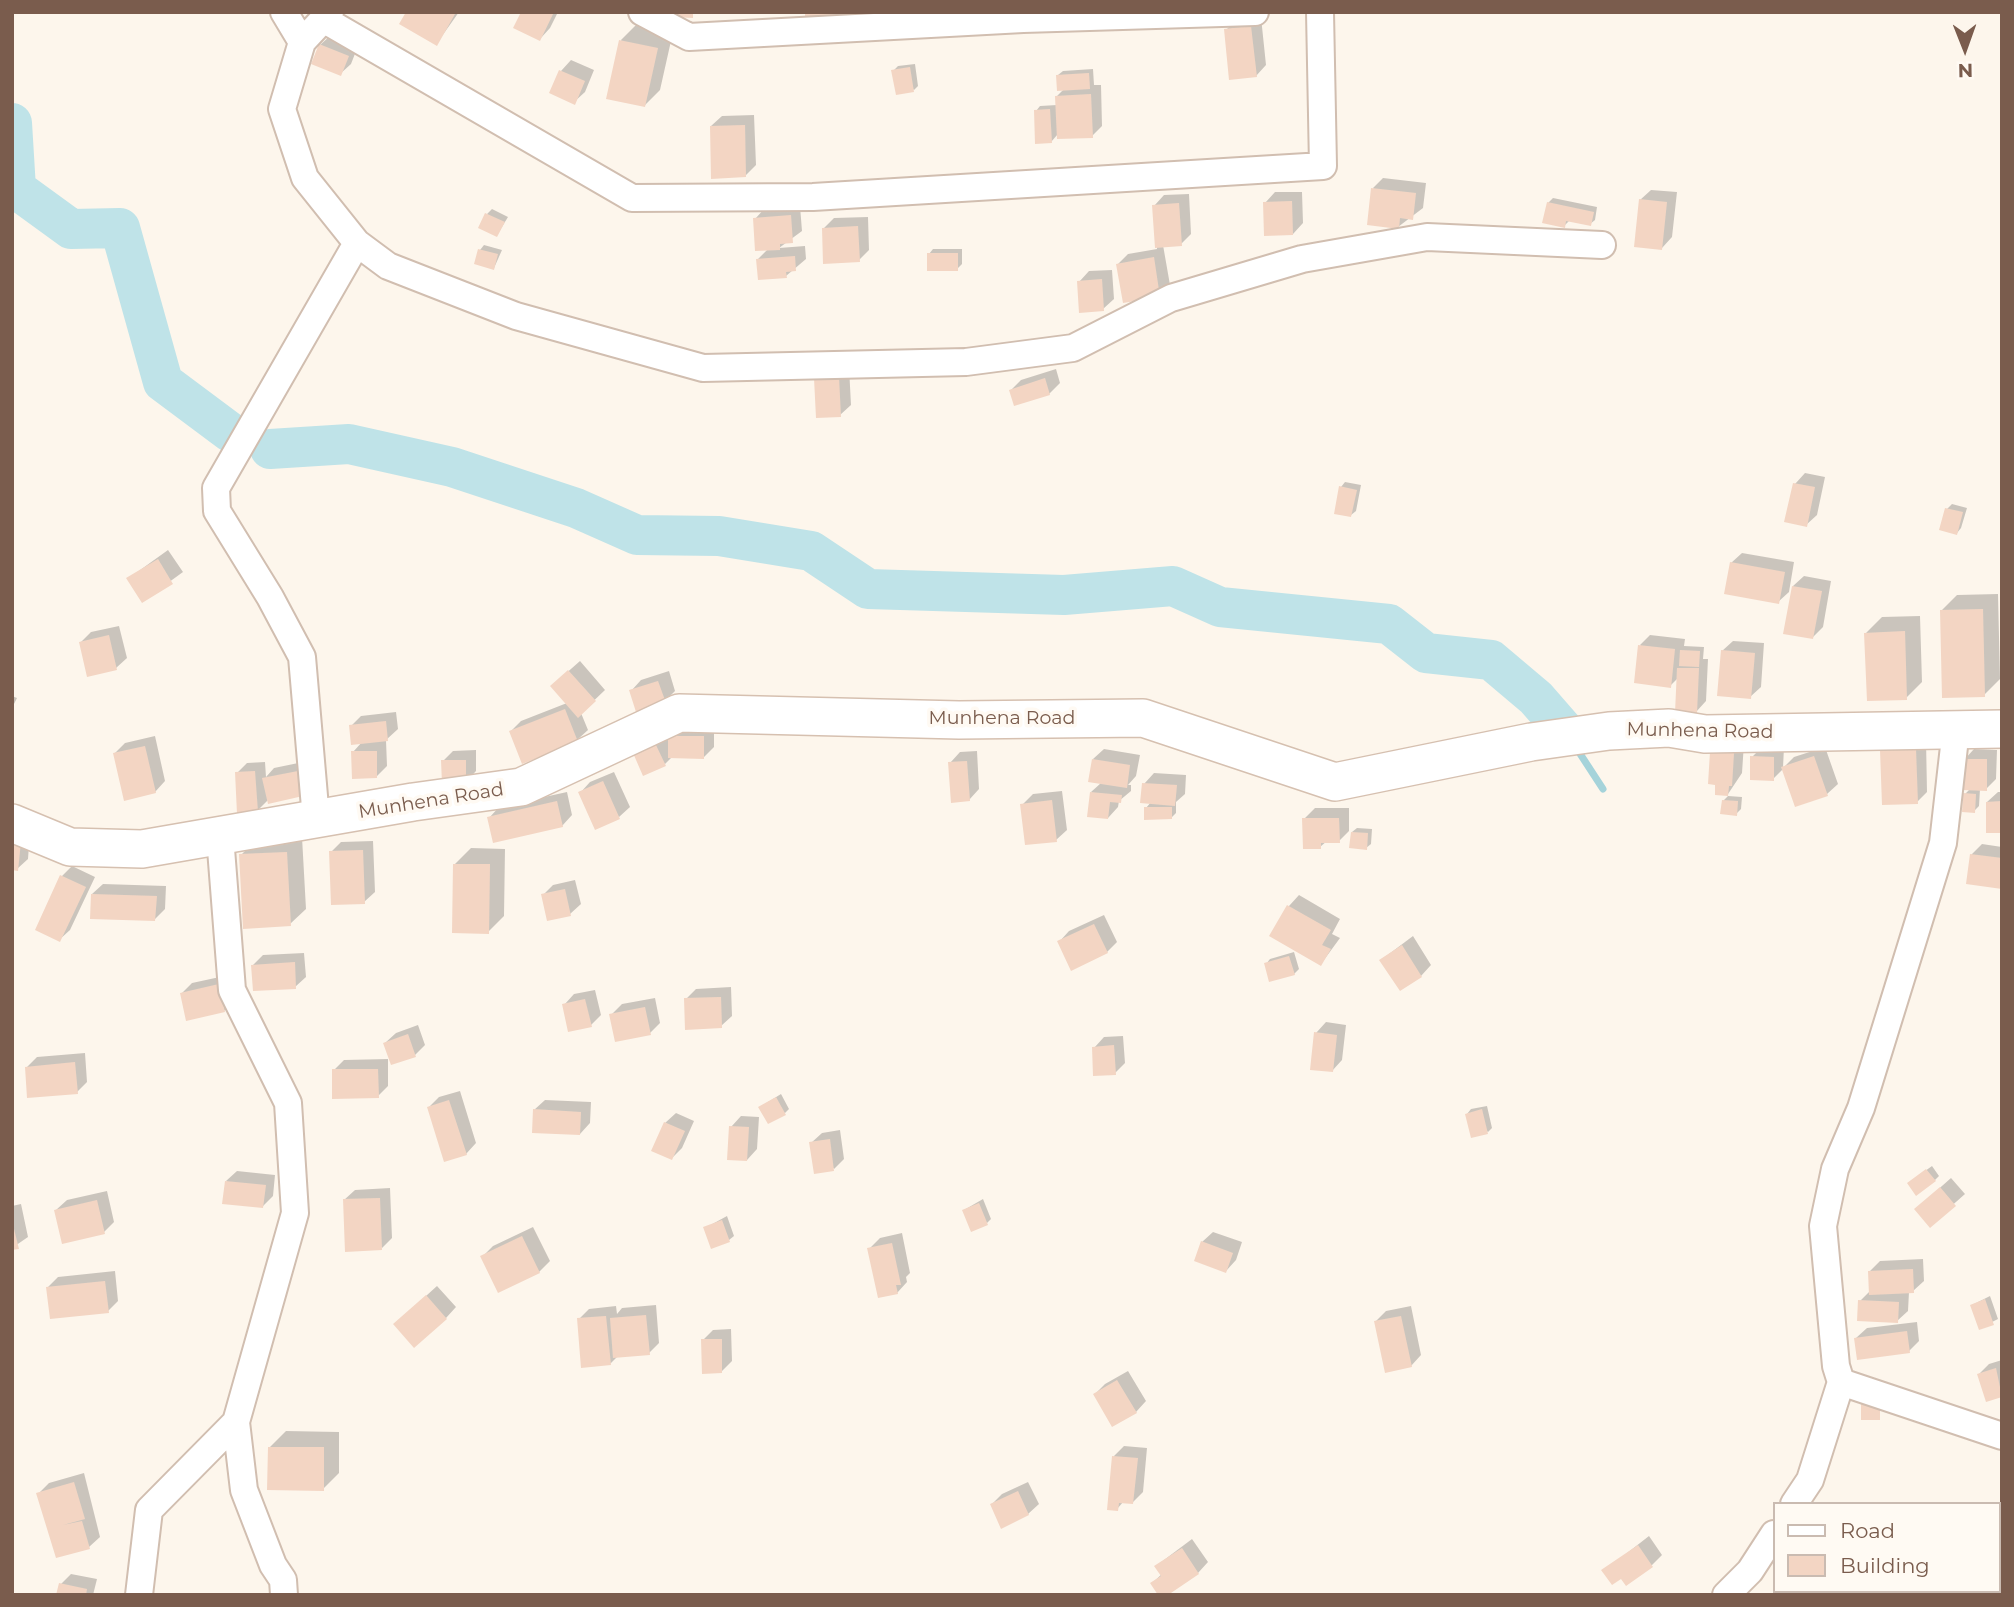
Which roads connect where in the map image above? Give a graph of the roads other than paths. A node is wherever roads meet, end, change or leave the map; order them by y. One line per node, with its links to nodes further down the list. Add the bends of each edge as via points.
1 (284, 12): 6 (street)
2 (642, 12): 3 (street, via 689,37)
3 (1255, 12)
4 (1320, 12): 5 (street, via 1323,166 813,197 632,198)
5 (327, 15): 6 (street)
6 (302, 43): 7 (street, via 282,109 305,178)
7 (357, 243): 8 (street, via 388,266 516,316 703,368 966,362 1073,348 1171,298 1302,259 1427,237); 11 (street, via 216,488 217,511 302,657)
8 (1602, 246)
9 (1956, 729): 10 (street, Munhena Road); 11 (street, Munhena Road, via 1705,734 1669,728 1609,731 1335,782 1143,718 959,720 679,713 521,787); 14 (street, via 1943,843 1861,1108 1835,1169 1823,1226)
10 (2002, 729)
11 (316, 819): 13 (street, Munhena Road)
12 (12, 823): 13 (street, Munhena Road, via 70,847 142,849)
13 (220, 836): 15 (street, via 232,990 288,1103 295,1213)
14 (1841, 1382): 16 (street); 17 (street, via 1810,1479)
15 (236, 1422): 19 (street, via 149,1510); 20 (street, via 244,1490 283,1580)
16 (2002, 1436)
17 (1795, 1502)
18 (1772, 1537): 21 (street)
19 (139, 1595)
20 (284, 1595)
21 (1727, 1595)

